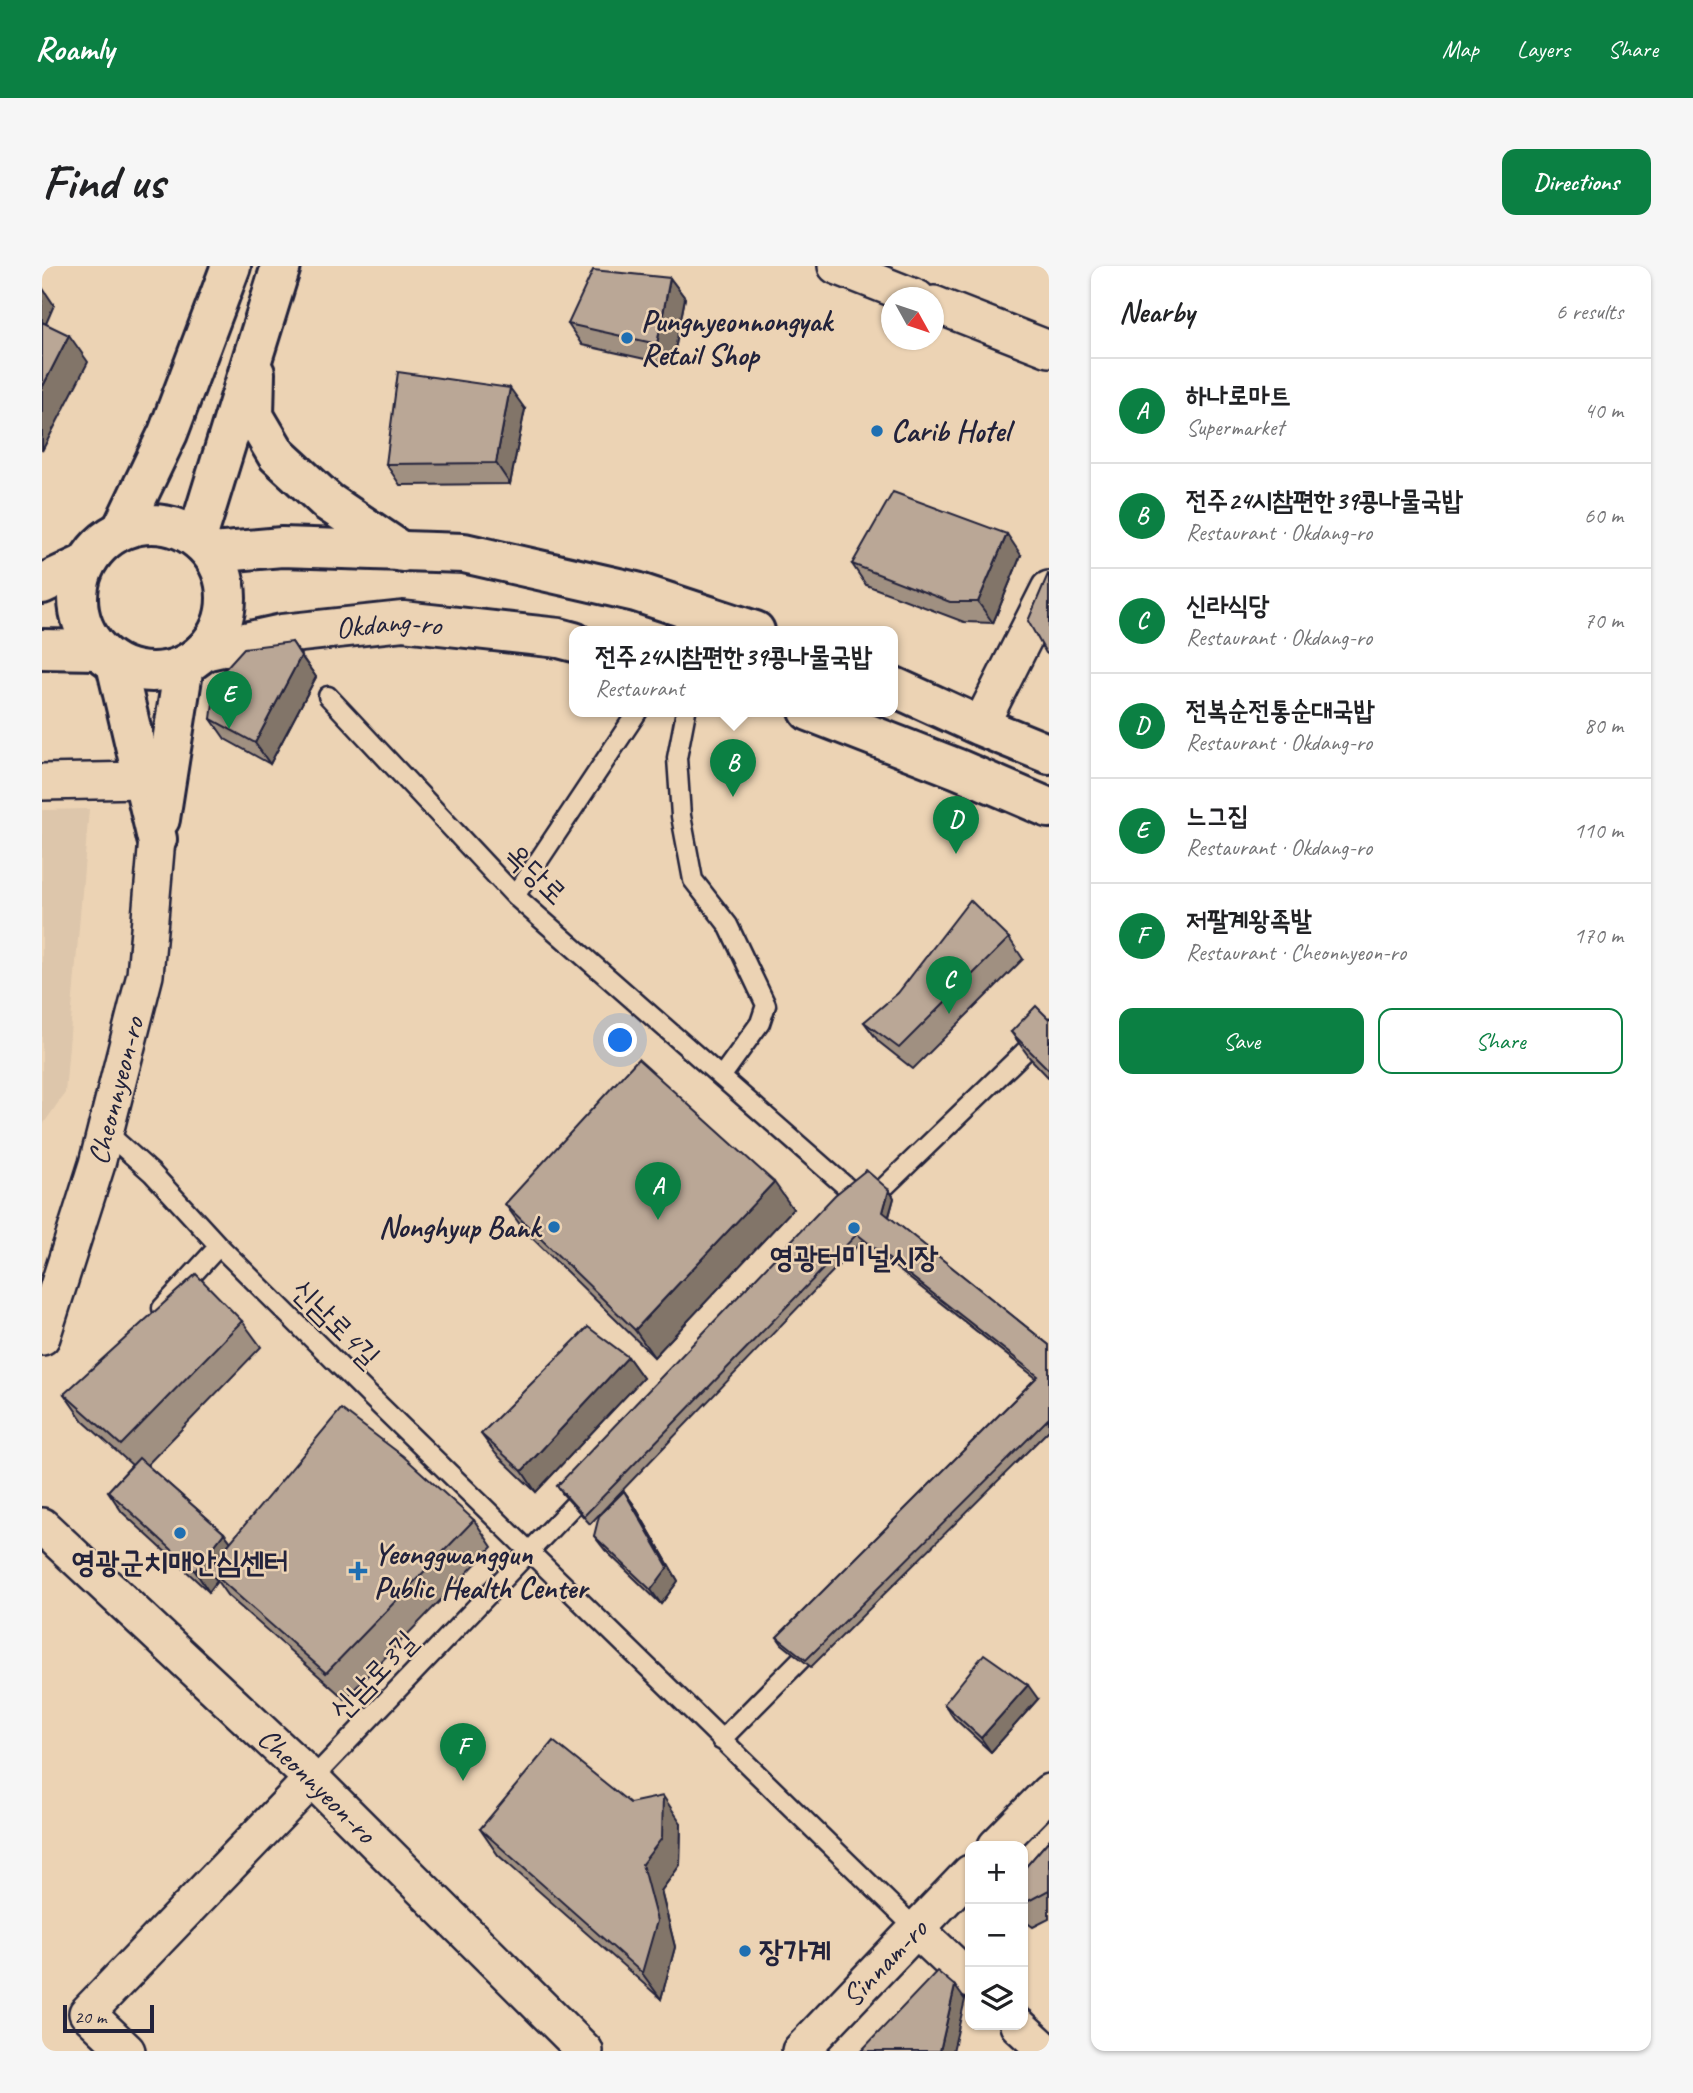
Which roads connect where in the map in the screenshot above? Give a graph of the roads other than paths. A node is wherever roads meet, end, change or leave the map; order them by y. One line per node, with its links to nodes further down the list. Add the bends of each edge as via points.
1 (231, 266): 8 (main road, via 168,433)
2 (281, 266): 7 (main road)
3 (836, 266): 4 (street)
4 (889, 287)
5 (944, 308): 6 (street)
6 (1049, 349)
7 (255, 350): 9 (main road); 10 (main road, via 254,416 277,455 328,502)
8 (122, 529): 9 (main road, via 161,523 180,529); 11 (main road, via 100,544)
9 (204, 546): 10 (main road); 18 (main road, via 222,572 225,614 217,634)
10 (402, 552): 14 (main road, via 464,553 636,592)
11 (85, 564): 12 (main road); 17 (main road, via 78,586 78,609 84,632)
12 (42, 584)
13 (1049, 589): 24 (street)
14 (740, 626)
15 (569, 641): 18 (main road, Okdang-ro, via 403,621 282,634)
16 (42, 649): 17 (main road, Okdang-ro)
17 (107, 657): 18 (main road, Okdang-ro, via 138,671 162,672); 26 (main road)
18 (194, 658): 29 (main road)
19 (898, 689): 24 (main road)
20 (327, 696): 30 (lane, 옥당로)
21 (634, 717): 30 (lane)
22 (685, 717): 32 (lane, via 677,758 681,816 693,880 728,925 766,1005 760,1023)
23 (824, 717): 28 (main road)
24 (980, 726): 25 (main road)
25 (1049, 754)
26 (143, 780): 27 (street); 29 (main road)
27 (42, 782)
28 (1049, 808)
29 (157, 839): 33 (street, Cheonnyeon-ro, via 145,975)
30 (515, 896): 32 (lane, 옥당로)
31 (1049, 1028): 32 (lane, 옥당로, via 864,1212 851,1191)
32 (721, 1077)
33 (105, 1131): 34 (lane, 신남로4길, via 152,1173); 36 (street, Cheonnyeon-ro)
34 (219, 1246): 35 (lane); 39 (lane, 신남로4길)
35 (147, 1323)
36 (42, 1337)
37 (607, 1471): 39 (lane, 신남로3길)
38 (42, 1526): 42 (street, Cheonnyeon-ro)
39 (529, 1551): 41 (lane, 신남로4길); 42 (lane, 신남로3길)
40 (827, 1633): 41 (lane)
41 (721, 1741): 46 (lane, 신남로4길)
42 (312, 1779): 49 (street, via 87,2013); 50 (street, Cheonnyeon-ro)
43 (1049, 1792): 44 (street)
44 (1001, 1841)
45 (965, 1878): 46 (street, Sinnam-ro)
46 (916, 1929): 47 (street); 51 (street, Sinnam-ro)
47 (965, 1975)
48 (1023, 2030): 52 (street)
49 (127, 2051)
50 (585, 2051)
51 (800, 2051)
52 (1046, 2051)

